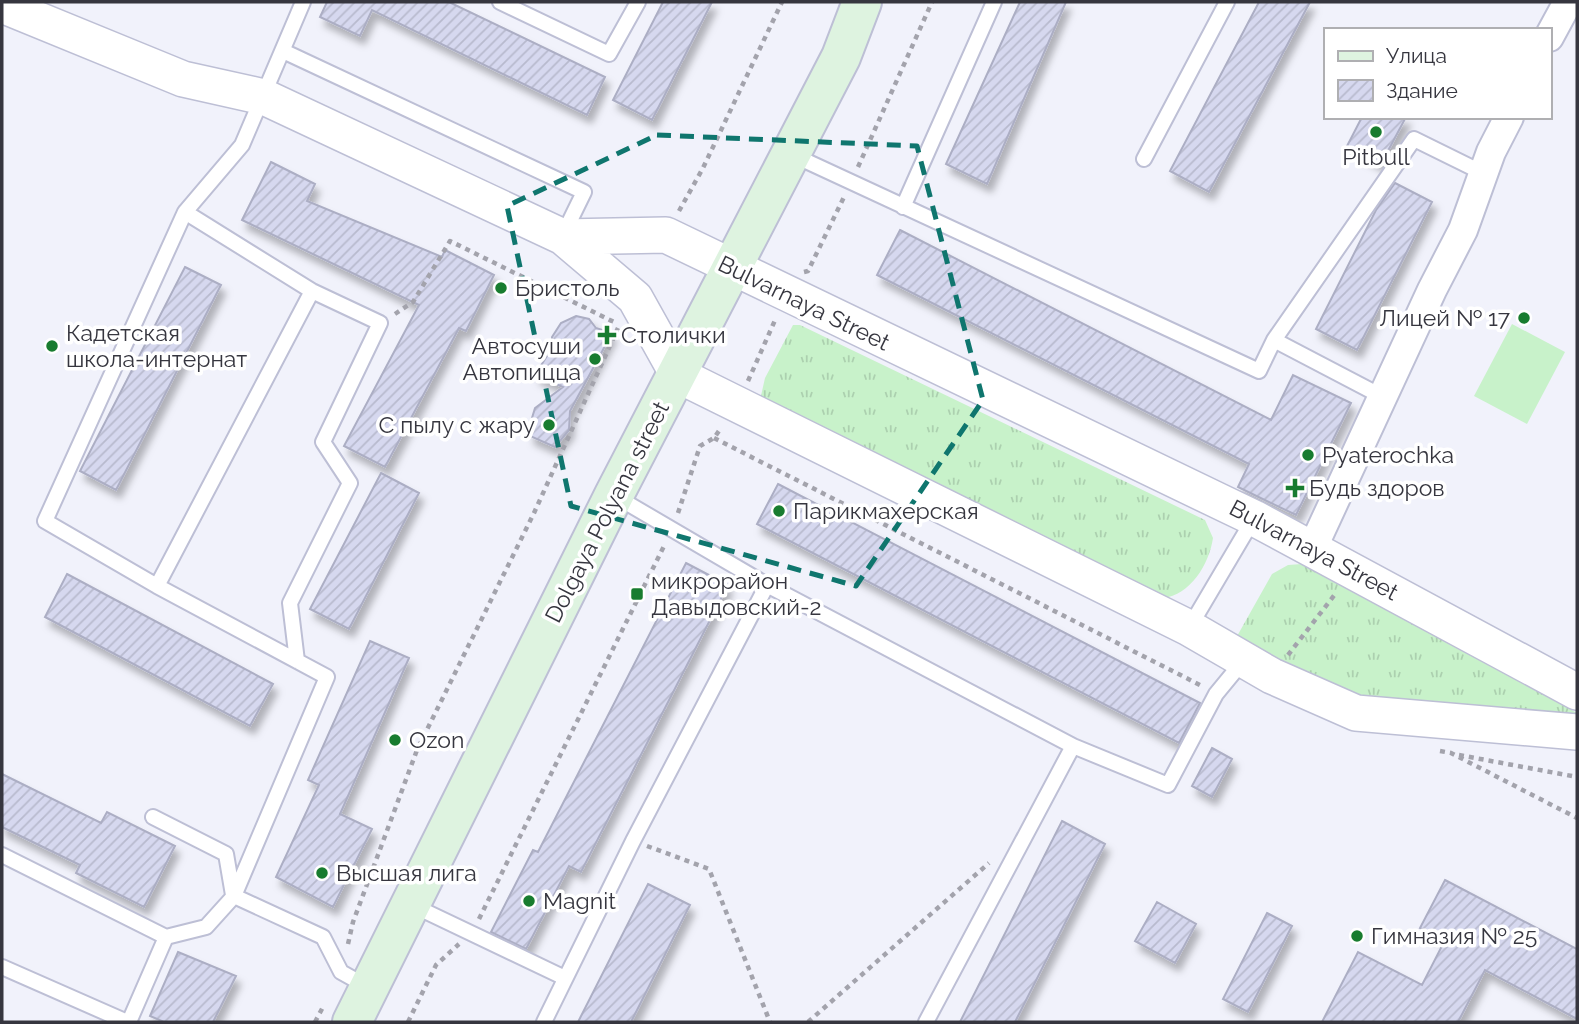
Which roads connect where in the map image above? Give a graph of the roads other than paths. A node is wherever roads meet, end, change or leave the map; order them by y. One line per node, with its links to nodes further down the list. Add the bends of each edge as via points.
1 (303, 2): 10 (lane)
2 (500, 2): 3 (lane, via 609,54)
3 (639, 2)
4 (862, 2): 13 (main road, Dolgaya Polyana street, via 841,57)
5 (995, 2): 16 (lane)
6 (1227, 2): 14 (lane)
7 (2, 5): 11 (street, Bulvarnaya Street, via 183,79)
8 (1569, 11): 9 (street)
9 (1551, 34)
10 (283, 51): 11 (lane); 18 (lane, via 584,192)
11 (264, 97): 17 (lane, via 242,145); 18 (street, Bulvarnaya Street)
12 (1508, 119): 15 (street)
13 (788, 153): 16 (lane); 19 (main road, Dolgaya Polyana street)
14 (1144, 159)
15 (1483, 173): 21 (lane, via 1414,139); 23 (street, via 1463,230)
16 (903, 206): 21 (lane, via 1259,371)
17 (185, 212): 20 (lane); 28 (lane, via 45,521)
18 (563, 237): 19 (street, Bulvarnaya Street, via 666,235); 22 (street)
19 (731, 268): 22 (main road, Dolgaya Polyana street); 25 (street, Bulvarnaya Street)
20 (312, 291): 28 (lane); 31 (lane, via 380,323 323,442 350,484 290,603)
21 (1274, 340): 23 (lane)
22 (678, 375): 24 (main road, Dolgaya Polyana street); 29 (street)
23 (1383, 397): 26 (street)
24 (614, 495): 27 (lane); 38 (main road, Dolgaya Polyana street)
25 (1254, 518): 26 (street, Bulvarnaya Street); 29 (lane)
26 (1313, 547): 32 (street, Bulvarnaya Street)
27 (767, 585): 34 (lane); 41 (lane)
28 (157, 586): 31 (lane)
29 (1189, 628): 30 (street)
30 (1245, 659): 33 (street, via 1356,713); 34 (lane, via 1216,694 1168,786)
31 (297, 661): 37 (lane, via 327,677)
32 (1577, 692)
33 (1577, 732)
34 (1073, 746): 46 (lane)
35 (153, 817): 37 (lane, via 226,854)
36 (2, 855): 39 (lane)
37 (234, 896): 39 (lane, via 206,927); 42 (lane, via 323,937)
38 (411, 904): 41 (lane); 42 (main road, Dolgaya Polyana street)
39 (166, 937): 43 (lane)
40 (2, 967): 43 (lane)
41 (565, 978): 45 (lane)
42 (355, 980): 44 (main road, Dolgaya Polyana street)
43 (128, 1022)
44 (352, 1022)
45 (544, 1022)
46 (926, 1022)

